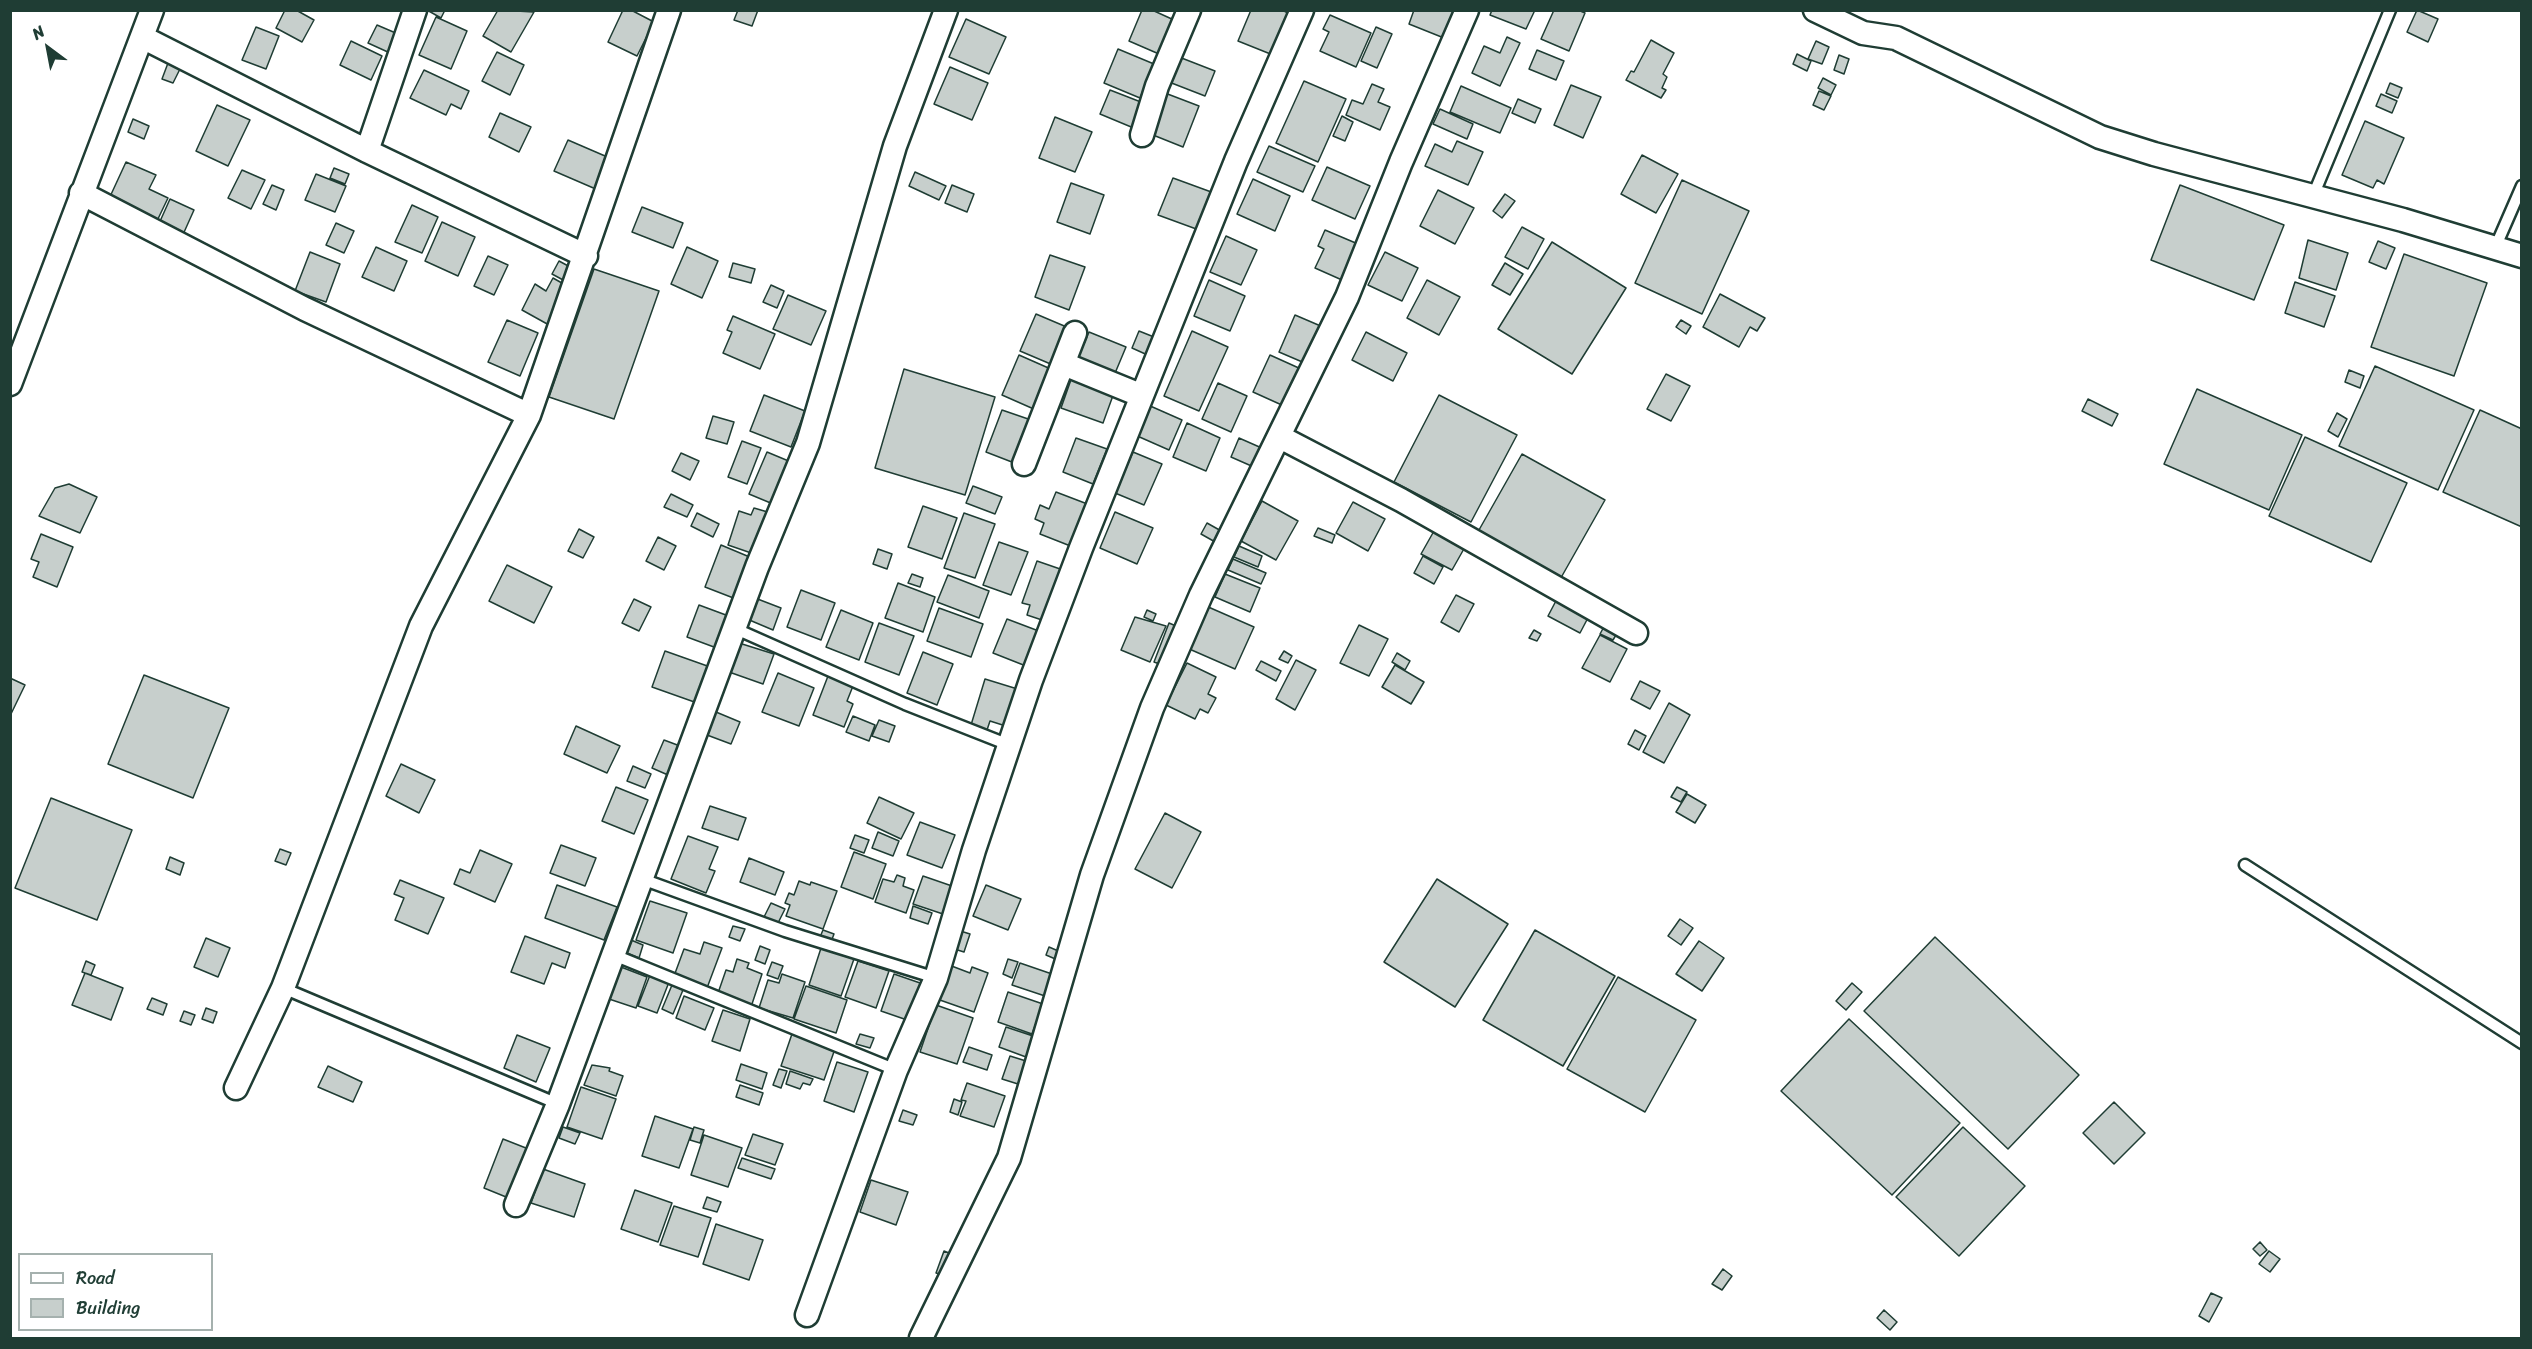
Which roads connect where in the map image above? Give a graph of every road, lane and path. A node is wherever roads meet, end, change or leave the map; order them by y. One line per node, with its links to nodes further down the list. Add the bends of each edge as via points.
1 (152, 10): 10 (street)
2 (415, 10): 12 (street)
3 (669, 10): 17 (street)
4 (946, 10): 26 (street, via 895,146 808,442)
5 (1189, 10): 11 (street, via 1157,86)
6 (1302, 10): 22 (street)
7 (1467, 10): 24 (street, via 1347,297)
8 (1815, 10): 15 (street, via 1863,33 1896,38 2100,136)
9 (2390, 10): 15 (lane)
10 (144, 38): 12 (street); 14 (street)
11 (1142, 135)
12 (367, 151): 17 (street)
13 (2522, 186): 16 (lane)
14 (81, 193): 21 (street); 23 (street, via 305,309)
15 (2313, 196): 16 (street)
16 (2496, 248): 18 (street)
17 (586, 256): 23 (street)
18 (2522, 256)
19 (1075, 333): 20 (street)
20 (1064, 364): 22 (street); 25 (street)
21 (11, 380)
22 (1140, 395): 28 (street)
23 (529, 415): 33 (street, via 421,626)
24 (1280, 437): 27 (street, via 1401,500); 40 (street, via 1201,595 1147,718 1094,869 1009,1158)
25 (1024, 464)
26 (736, 629): 28 (lane, via 904,704); 30 (street, via 690,742)
27 (1636, 633)
28 (1009, 745): 32 (street)
29 (2245, 865): 34 (lane)
30 (642, 879): 31 (street); 32 (lane, via 785,931)
31 (614, 955): 35 (lane); 37 (street)
32 (936, 978): 35 (street)
33 (283, 988): 36 (street); 37 (lane)
34 (2522, 1043)
35 (896, 1070): 39 (street)
36 (236, 1088)
37 (558, 1104): 38 (street)
38 (516, 1205)
39 (807, 1315)
40 (921, 1338)

